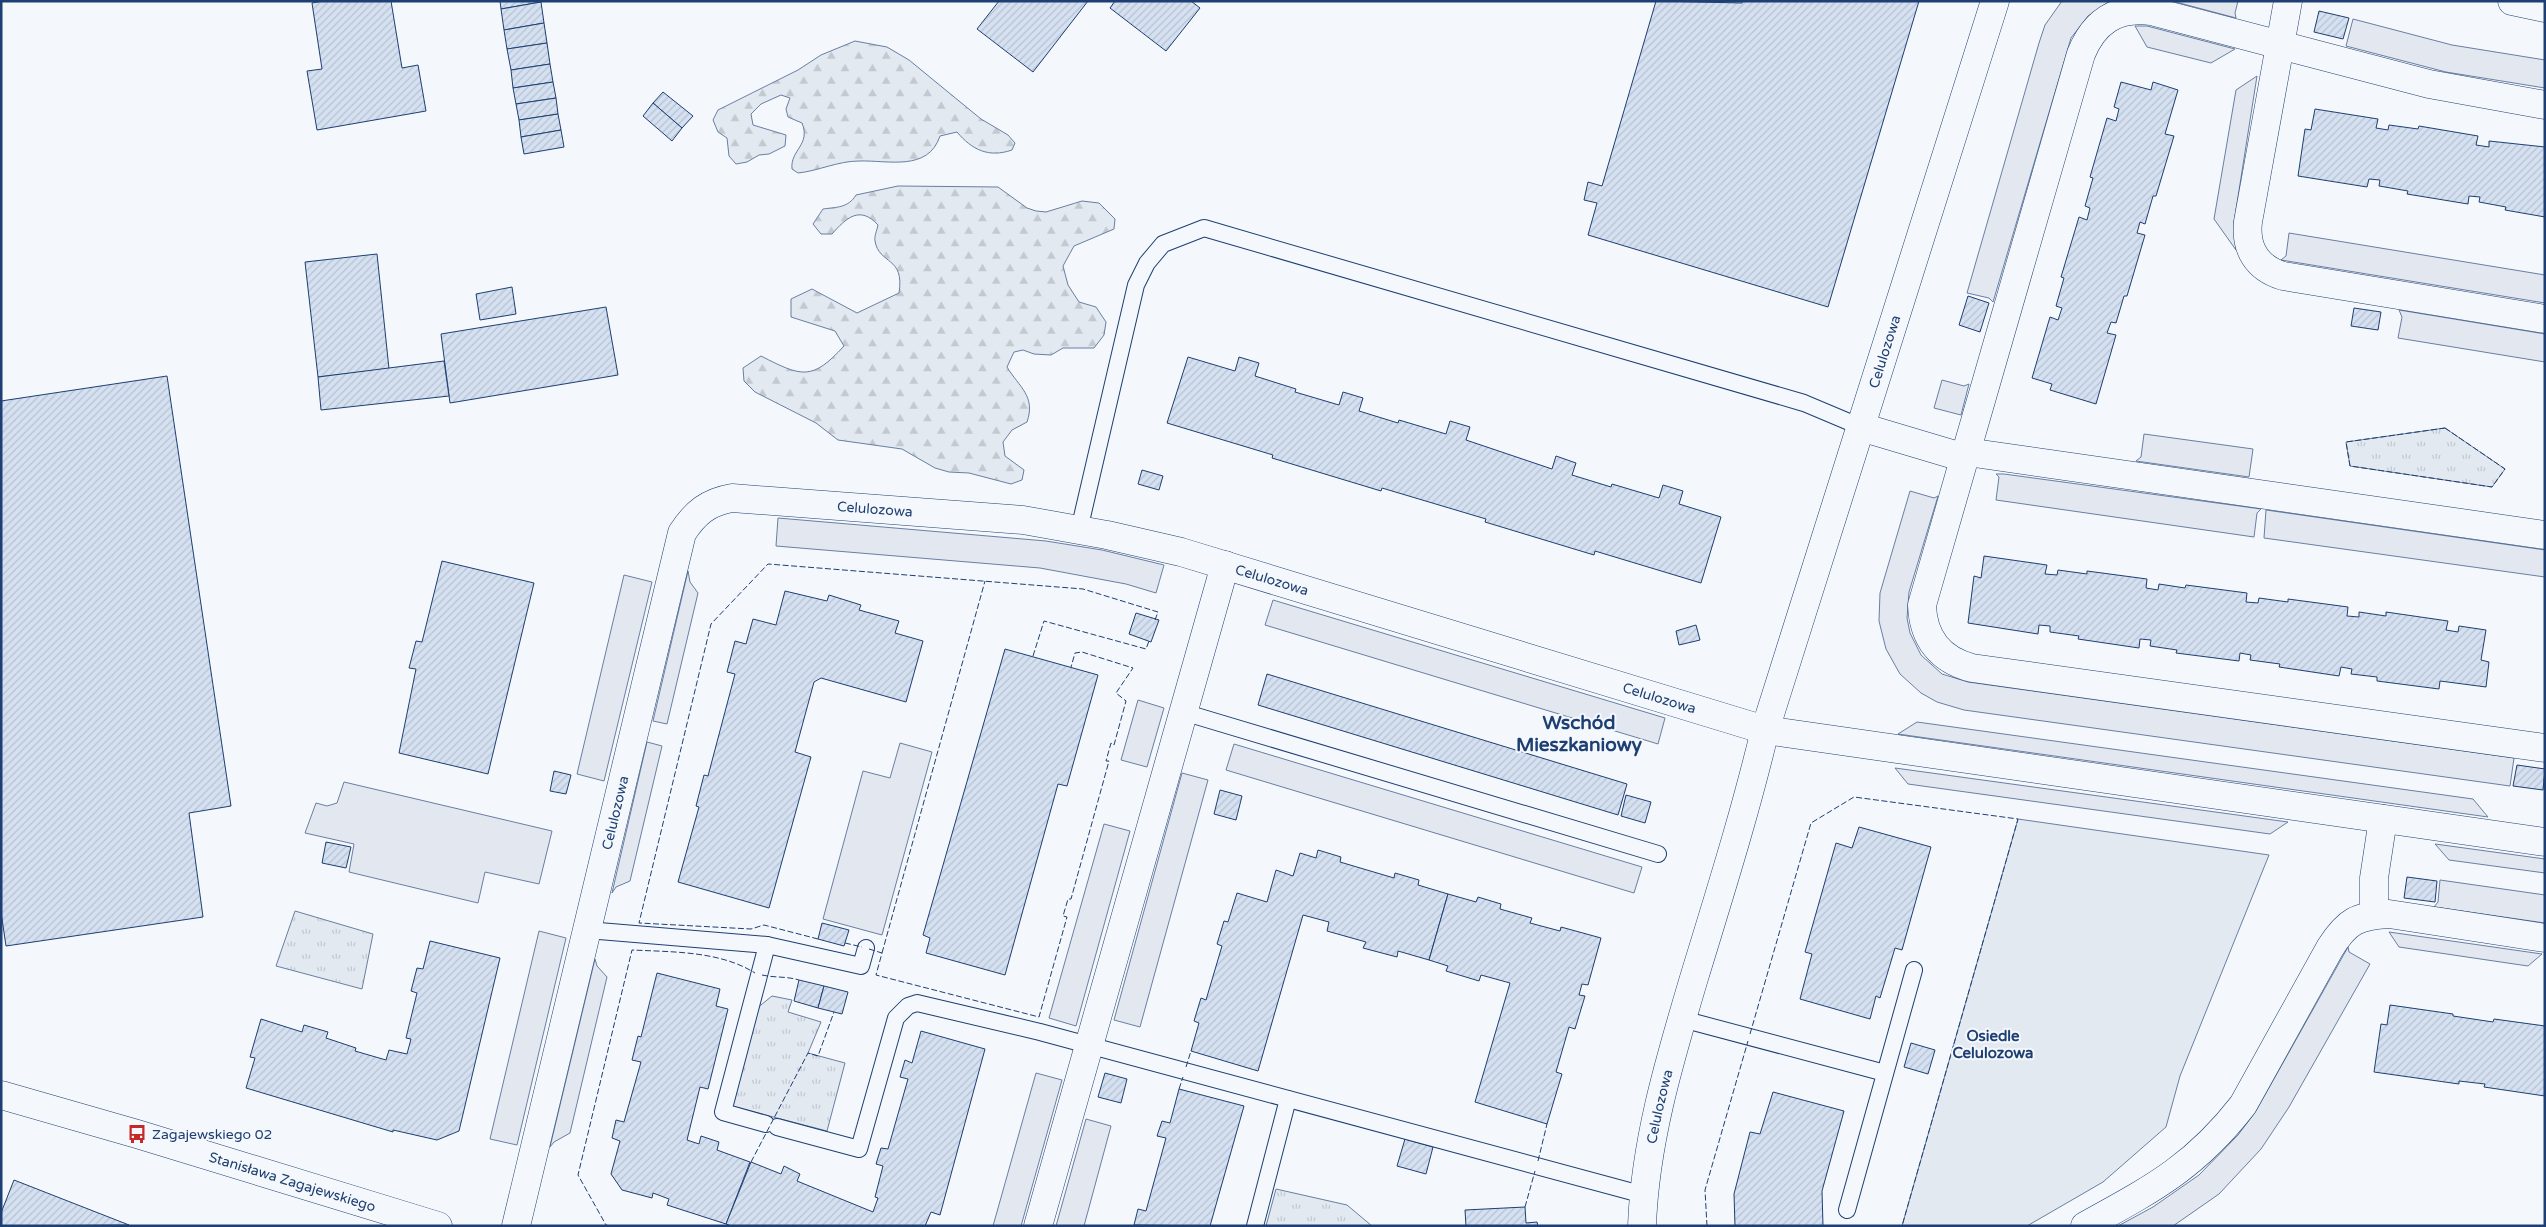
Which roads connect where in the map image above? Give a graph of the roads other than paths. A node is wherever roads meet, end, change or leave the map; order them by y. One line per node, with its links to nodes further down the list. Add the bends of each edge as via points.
1 (1995, 1): 8 (street, Celulozowa)
2 (2288, 1): 5 (street)
3 (2512, 1): 4 (street)
4 (2545, 8)
5 (2280, 46): 6 (street, via 2454,89); 7 (street, via 2247,234 2249,246 2260,264 2283,276); 9 (street, via 2138,10 2120,13 2093,30 2081,54)
6 (2545, 105)
7 (2545, 319)
8 (1861, 428): 9 (street); 10 (lane, via 1804,403 1204,228 1163,244 1147,263 1136,285); 14 (street, Celulozowa)
9 (1966, 455): 11 (street); 15 (street, via 1922,605 1925,630 1931,641 1938,651 1958,665)
10 (1079, 530): 12 (street, Celulozowa); 20 (street, Celulozowa, via 1022,520 732,498 707,506 692,518 682,534)
11 (2545, 534)
12 (1225, 565): 13 (street); 14 (street, Celulozowa)
13 (1183, 712): 18 (lane); 26 (street)
14 (1765, 730): 16 (street); 25 (street, Celulozowa)
15 (2545, 748)
16 (2383, 819): 17 (street); 19 (street, via 2374,878)
17 (2545, 842)
18 (1658, 854)
19 (2374, 914): 21 (street); 37 (street, via 2351,923 2340,932 2243,1105 2225,1128 2174,1176)
20 (587, 930): 22 (lane); 33 (street, Celulozowa)
21 (2545, 938)
22 (767, 945): 23 (lane, via 861,966); 26 (lane, via 723,1112 859,1149 896,1018 908,1006 917,1003)
23 (866, 948)
24 (1914, 970): 27 (lane)
25 (1682, 1019): 27 (lane); 30 (street, Celulozowa, via 1658,1106)
26 (1089, 1046): 29 (lane); 34 (street)
27 (1885, 1073): 31 (lane)
28 (1, 1095): 32 (street, Stanisława Zagajewskiego)
29 (1288, 1099): 30 (lane); 35 (lane)
30 (1644, 1195): 36 (street, Celulozowa)
31 (1847, 1210)
32 (438, 1226)
33 (516, 1226)
34 (1038, 1226)
35 (1255, 1226)
36 (1642, 1226)
37 (2086, 1226)

